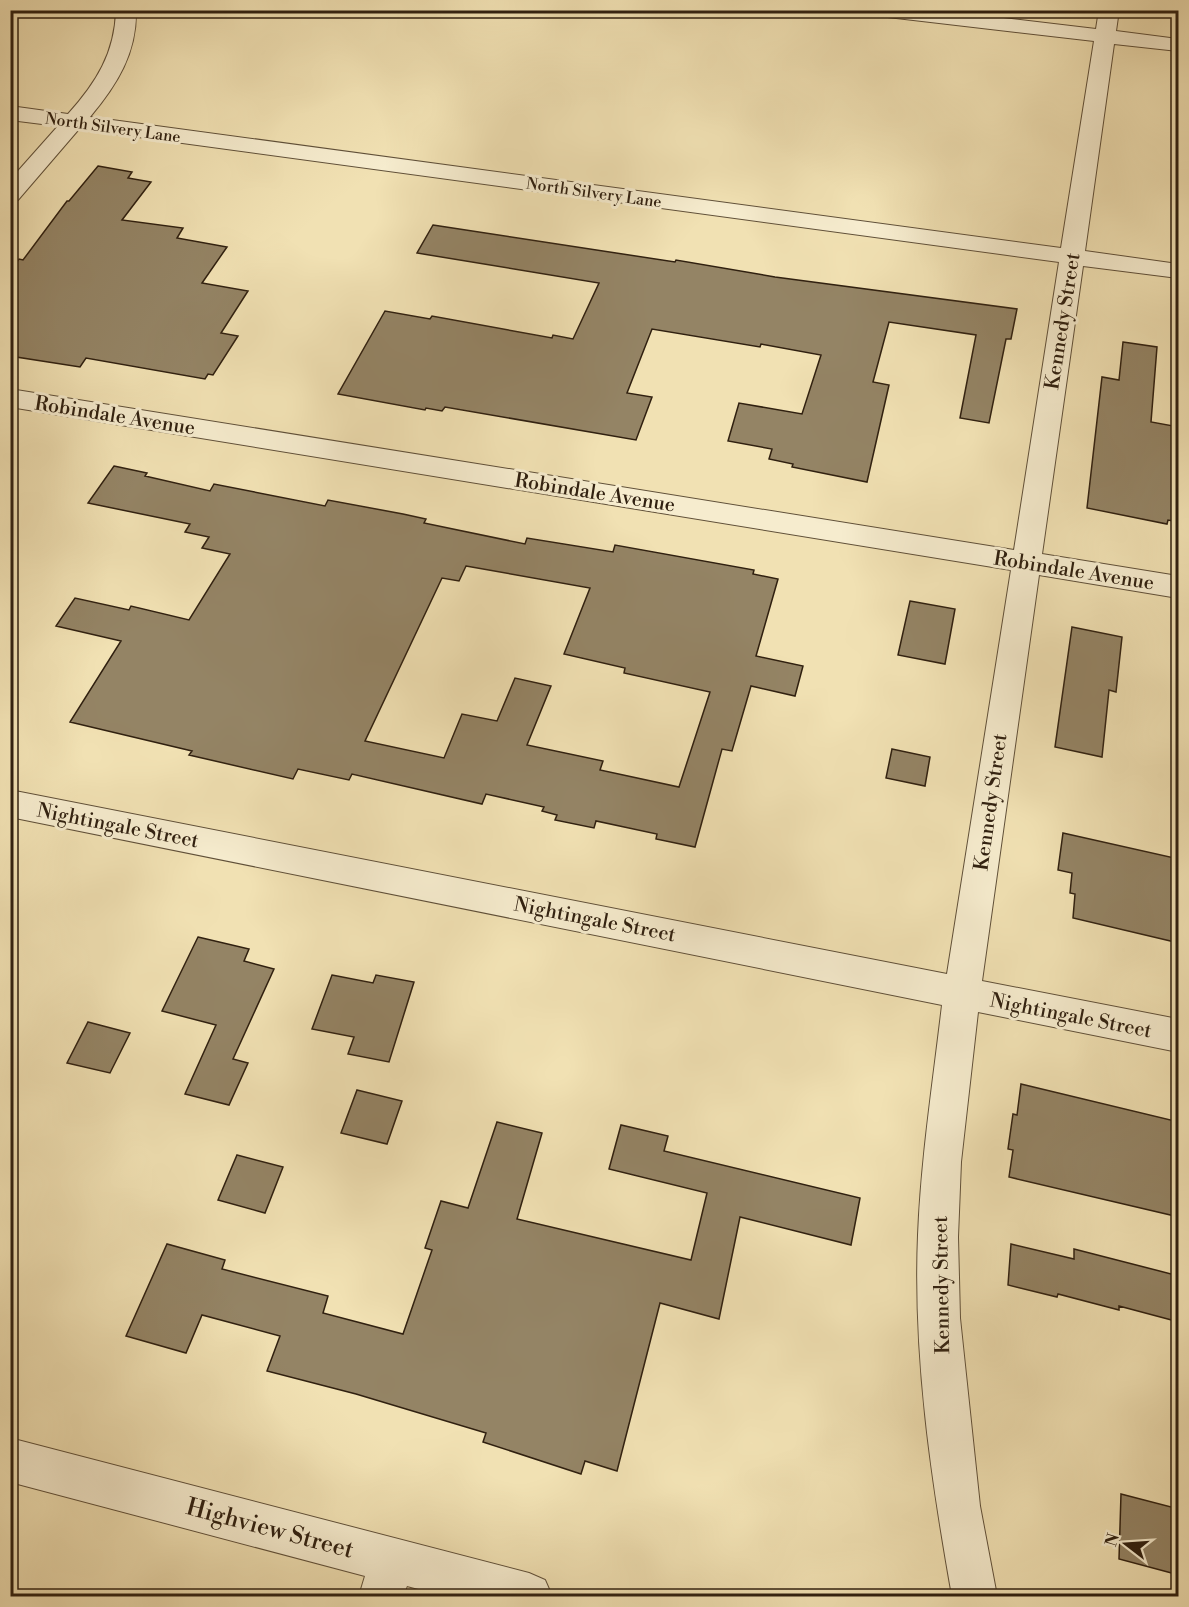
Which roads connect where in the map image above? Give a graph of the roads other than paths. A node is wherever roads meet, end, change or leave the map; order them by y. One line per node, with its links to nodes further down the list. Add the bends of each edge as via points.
1 (126, 10): 6 (street, via 126,35 120,55 110,76)
2 (879, 10): 3 (street)
3 (1107, 23): 4 (street); 8 (street, Kennedy Street)
4 (1179, 45)
5 (10, 112): 6 (street, North Silvery Lane)
6 (74, 122): 7 (street); 8 (street, North Silvery Lane)
7 (10, 195)
8 (1072, 256): 9 (street, North Silvery Lane); 11 (street, Kennedy Street)
9 (1179, 271)
10 (10, 398): 11 (street, Robindale Avenue)
11 (1025, 562): 12 (street, Robindale Avenue); 14 (street, Kennedy Street)
12 (1179, 587)
13 (10, 803): 14 (street, Nightingale Street)
14 (962, 993): 15 (street, Nightingale Street); 19 (street, Kennedy Street, via 942,1162 939,1318 958,1506)
15 (1179, 1036)
16 (10, 1460): 17 (street, Highview Street)
17 (387, 1579): 18 (street, Highview Street)
18 (529, 1596)
19 (975, 1596)

